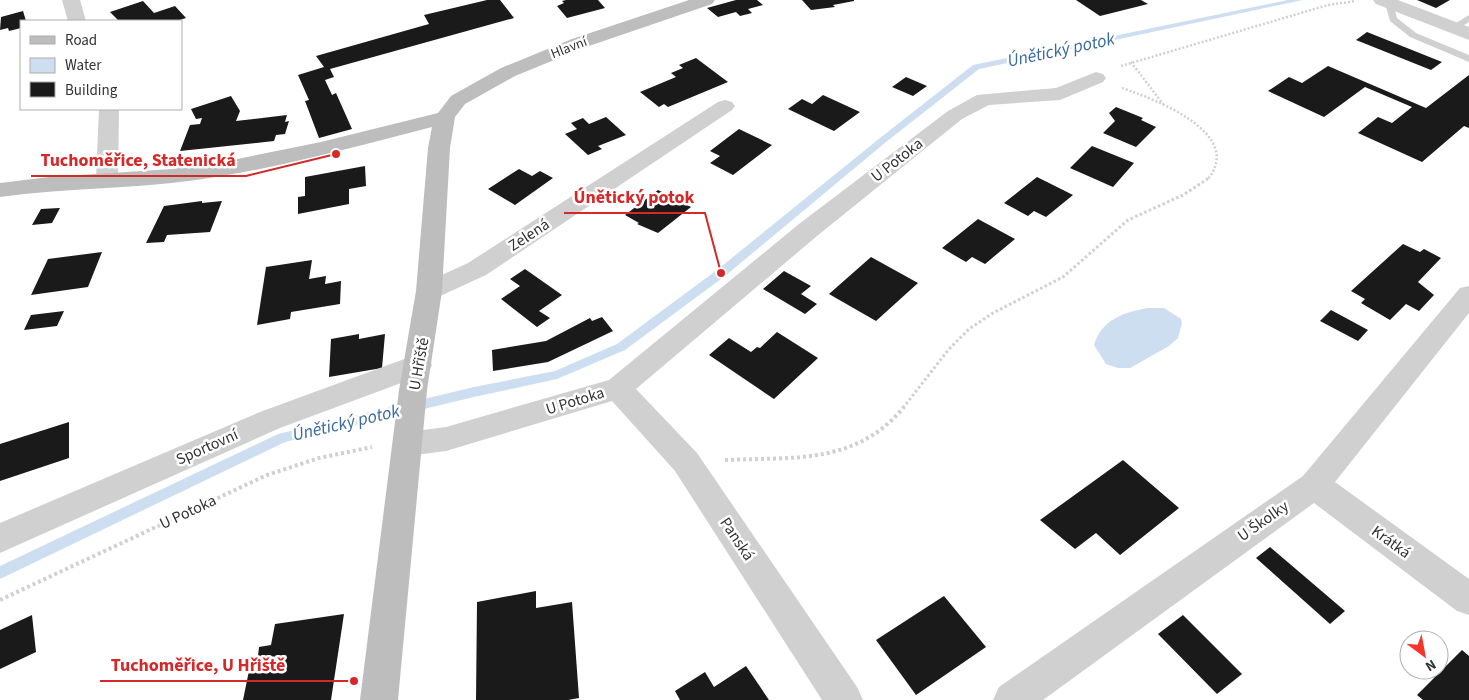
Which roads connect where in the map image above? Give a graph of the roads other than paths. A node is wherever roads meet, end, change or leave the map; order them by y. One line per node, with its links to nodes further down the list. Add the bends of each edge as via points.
1 (706, 0): 11 (street, Hlavní, via 579,43 508,72 458,100)
2 (76, 1): 5 (street)
3 (1385, 1): 6 (street); 7 (lane, via 1393,18 1413,35)
4 (1469, 18): 6 (lane)
5 (76, 20)
6 (1461, 31)
7 (1469, 59)
8 (1096, 78): 17 (street, U Potoka, via 1060,94 984,99 955,115 808,230)
9 (726, 106): 14 (street, Zelená, via 477,268)
10 (109, 110): 12 (street)
11 (444, 117): 12 (street, via 297,153 196,173); 14 (street, U Hřiště)
12 (108, 179): 13 (street)
13 (0, 190)
14 (429, 291): 16 (street, U Hřiště)
15 (1469, 295): 19 (street, U Školky)
16 (415, 378): 18 (street, U Hřiště); 20 (street, Sportovní, via 270,420)
17 (618, 388): 18 (street, U Potoka, via 446,439); 23 (street, Panská, via 686,462)
18 (409, 435): 22 (street, U Hřiště)
19 (1314, 485): 21 (street, Krátká); 24 (street, U Školky)
20 (0, 538)
21 (1469, 599)
22 (379, 700)
23 (844, 700)
24 (1012, 700)

